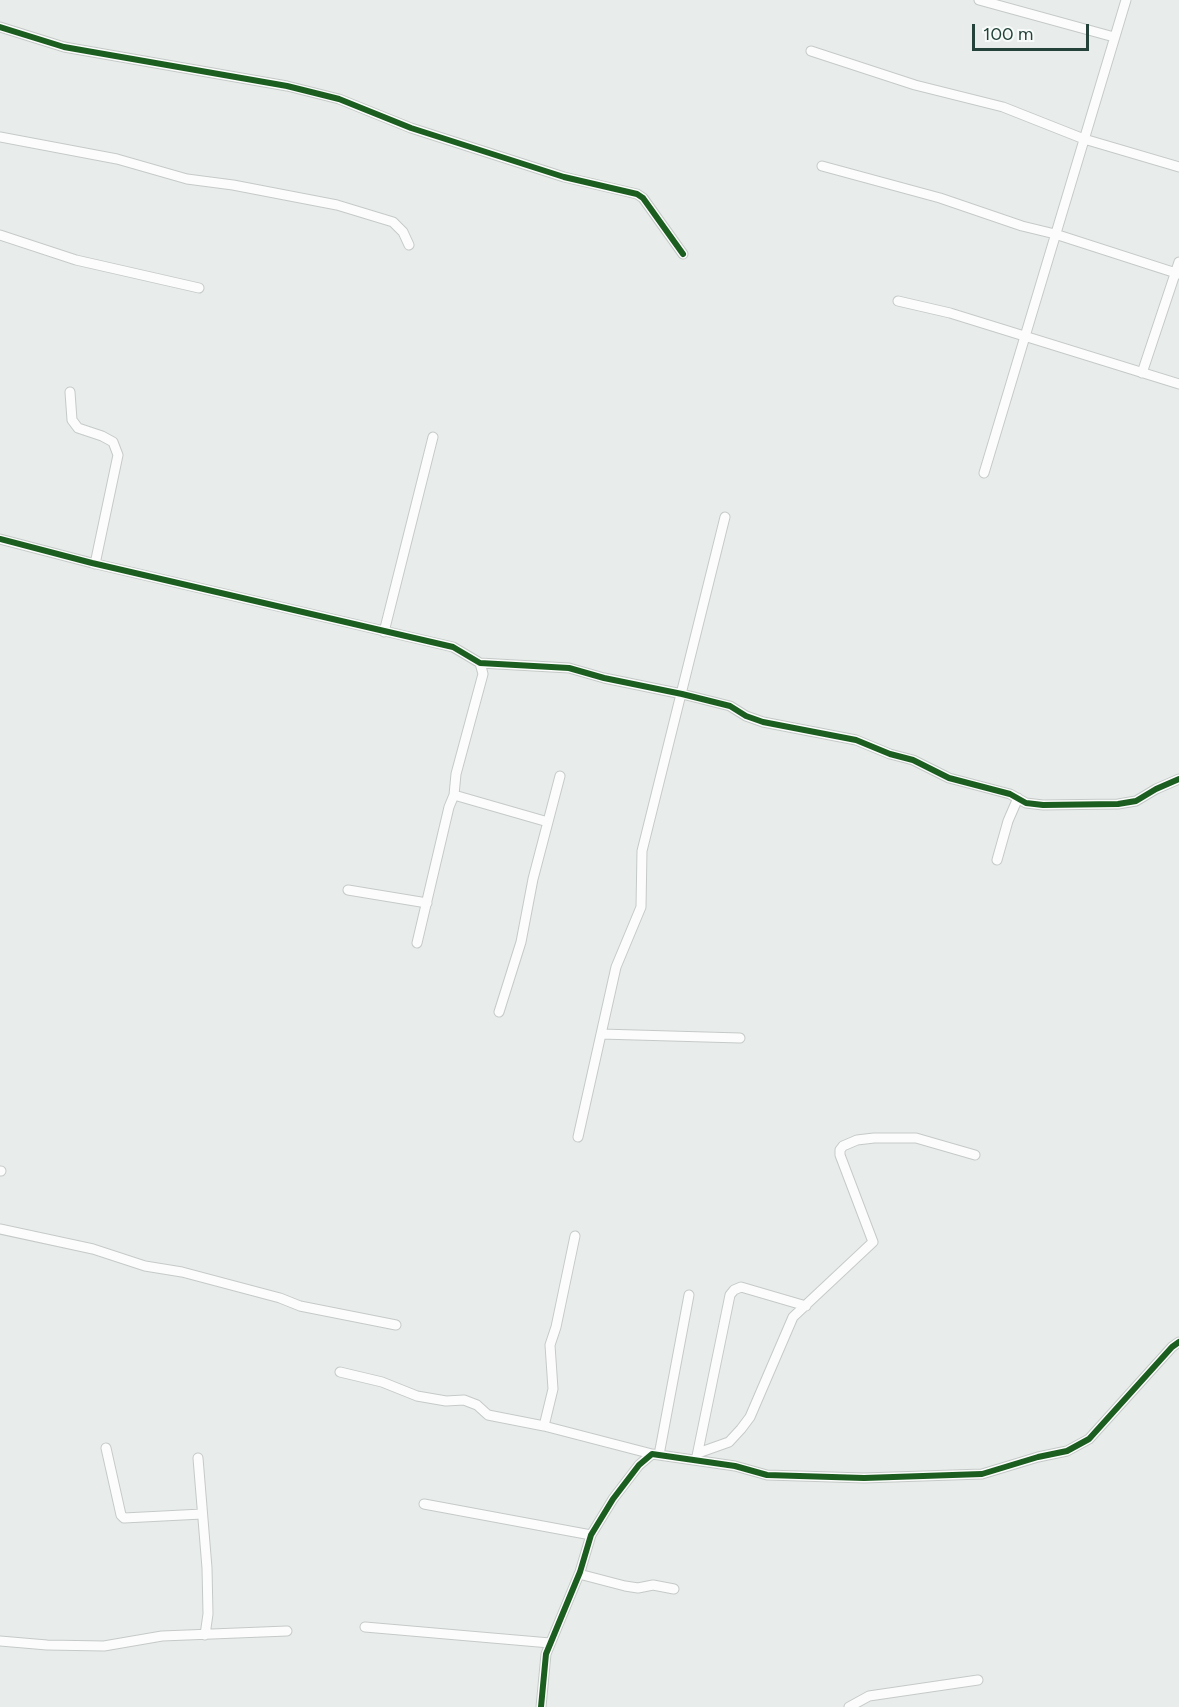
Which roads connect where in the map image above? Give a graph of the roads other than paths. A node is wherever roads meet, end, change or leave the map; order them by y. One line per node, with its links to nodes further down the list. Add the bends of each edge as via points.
1 (979, 0): 4 (street)
2 (1126, 0): 4 (street)
3 (0, 27): 13 (street, via 64,47 287,86 339,99 411,128 553,174 637,194)
4 (1114, 38): 7 (street)
5 (811, 51): 7 (street, via 915,85 1003,107)
6 (0, 137): 12 (street, via 117,159 187,179 337,205 393,222)
7 (1084, 139): 9 (street); 10 (street)
8 (822, 166): 10 (street)
9 (1179, 167)
10 (1055, 234): 15 (street); 18 (street)
11 (0, 235): 16 (street, via 76,260)
12 (410, 245)
13 (682, 254)
14 (1179, 262): 15 (street)
15 (1177, 274): 19 (street)
16 (199, 288)
17 (898, 301): 18 (street)
18 (1025, 337): 19 (street); 23 (street)
19 (1142, 373): 20 (street)
20 (1179, 384)
21 (70, 392): 26 (street, via 72,420 78,428 113,442 118,455)
22 (433, 436): 27 (street)
23 (984, 472)
24 (725, 517): 29 (street)
25 (0, 539): 26 (street)
26 (95, 564): 27 (street)
27 (384, 632): 28 (street, via 453,648)
28 (480, 663): 29 (street, via 569,668); 32 (street, via 483,674)
29 (682, 693): 33 (street, via 730,706 763,722 856,740 913,760 949,778); 40 (street, via 642,851 641,907 616,967)
30 (560, 776): 34 (street)
31 (1179, 779): 33 (street, via 1136,801 1118,804 1043,805)
32 (454, 795): 34 (street); 37 (street)
33 (1018, 798): 35 (street)
34 (548, 822): 39 (street, via 521,942)
35 (997, 860)
36 (348, 890): 37 (street)
37 (427, 903): 38 (street)
38 (417, 943)
39 (499, 1012)
40 (601, 1034): 41 (street); 42 (street)
41 (740, 1038)
42 (578, 1137)
43 (975, 1155): 47 (street, via 916,1138 874,1138 843,1146 840,1155 873,1242)
44 (0, 1229): 48 (street, via 93,1249 300,1306)
45 (575, 1236): 51 (street, via 550,1346 553,1389)
46 (689, 1295): 53 (street)
47 (806, 1305): 54 (street, via 793,1317 750,1417 729,1442); 54 (street, via 741,1287 730,1294)
48 (396, 1325)
49 (1179, 1342): 54 (street, via 1089,1439 1067,1451 982,1474 864,1478 767,1475)
50 (340, 1372): 51 (street, via 417,1396 464,1400 489,1415)
51 (544, 1426): 53 (street)
52 (106, 1448): 57 (street, via 124,1518)
53 (656, 1455): 54 (street); 58 (street, via 639,1465)
54 (697, 1457)
55 (198, 1458): 57 (street)
56 (424, 1504): 58 (street)
57 (202, 1514): 63 (street, via 208,1614)
58 (591, 1535): 59 (street)
59 (579, 1574): 60 (street, via 625,1587 653,1585); 65 (street)
60 (674, 1589)
61 (365, 1627): 65 (street)
62 (287, 1631): 63 (street)
63 (205, 1635): 64 (street, via 162,1636 104,1646)
64 (0, 1641)
65 (550, 1643): 67 (street)
66 (978, 1680): 68 (street, via 869,1696)
67 (541, 1707)
68 (849, 1707)

